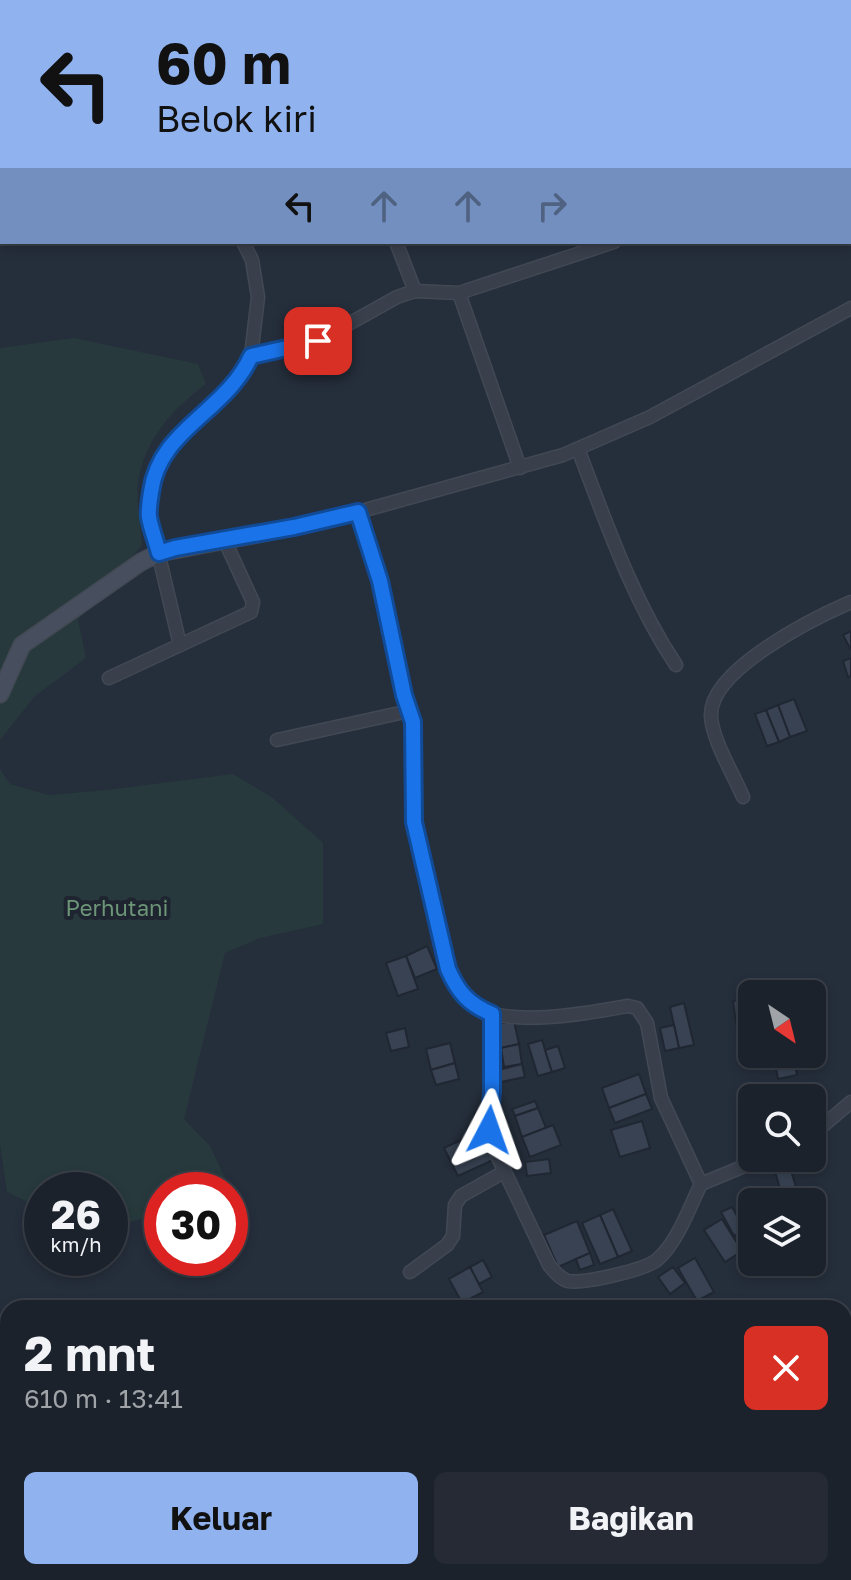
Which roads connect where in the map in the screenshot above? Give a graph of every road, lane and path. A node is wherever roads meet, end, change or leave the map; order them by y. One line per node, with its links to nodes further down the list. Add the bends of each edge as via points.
1 (244, 244): 7 (street, via 258,297)
2 (397, 244): 4 (street)
3 (608, 244): 5 (street)
4 (415, 291): 5 (street); 7 (street, via 318,341)
5 (459, 293): 9 (street)
6 (851, 308): 8 (street, via 650,417)
7 (251, 356): 12 (street, via 242,376 175,438 162,457 149,514)
8 (578, 449): 9 (street); 15 (street, via 652,629)
9 (520, 468): 10 (street)
10 (358, 512): 11 (main road); 18 (street)
11 (224, 539): 12 (main road); 14 (street, via 253,607 248,615)
12 (159, 553): 14 (street); 17 (main road, via 22,645)
13 (851, 602): 20 (street, via 763,651 722,686 711,712 713,728)
14 (180, 645): 16 (street)
15 (676, 665)
16 (109, 678)
17 (0, 694)
18 (409, 711): 19 (street); 21 (street, via 414,822 448,969 464,998)
19 (277, 740)
20 (743, 797)
21 (492, 1014): 25 (street, via 489,1130); 26 (street, via 535,1018 637,1008 647,1023 661,1098)
22 (851, 1102): 23 (street)
23 (826, 1123)
24 (738, 1169): 26 (street)
25 (504, 1172): 26 (street, via 549,1265 561,1278 578,1281 657,1260); 27 (street, via 461,1196 447,1245)
26 (701, 1184)
27 (410, 1272)

